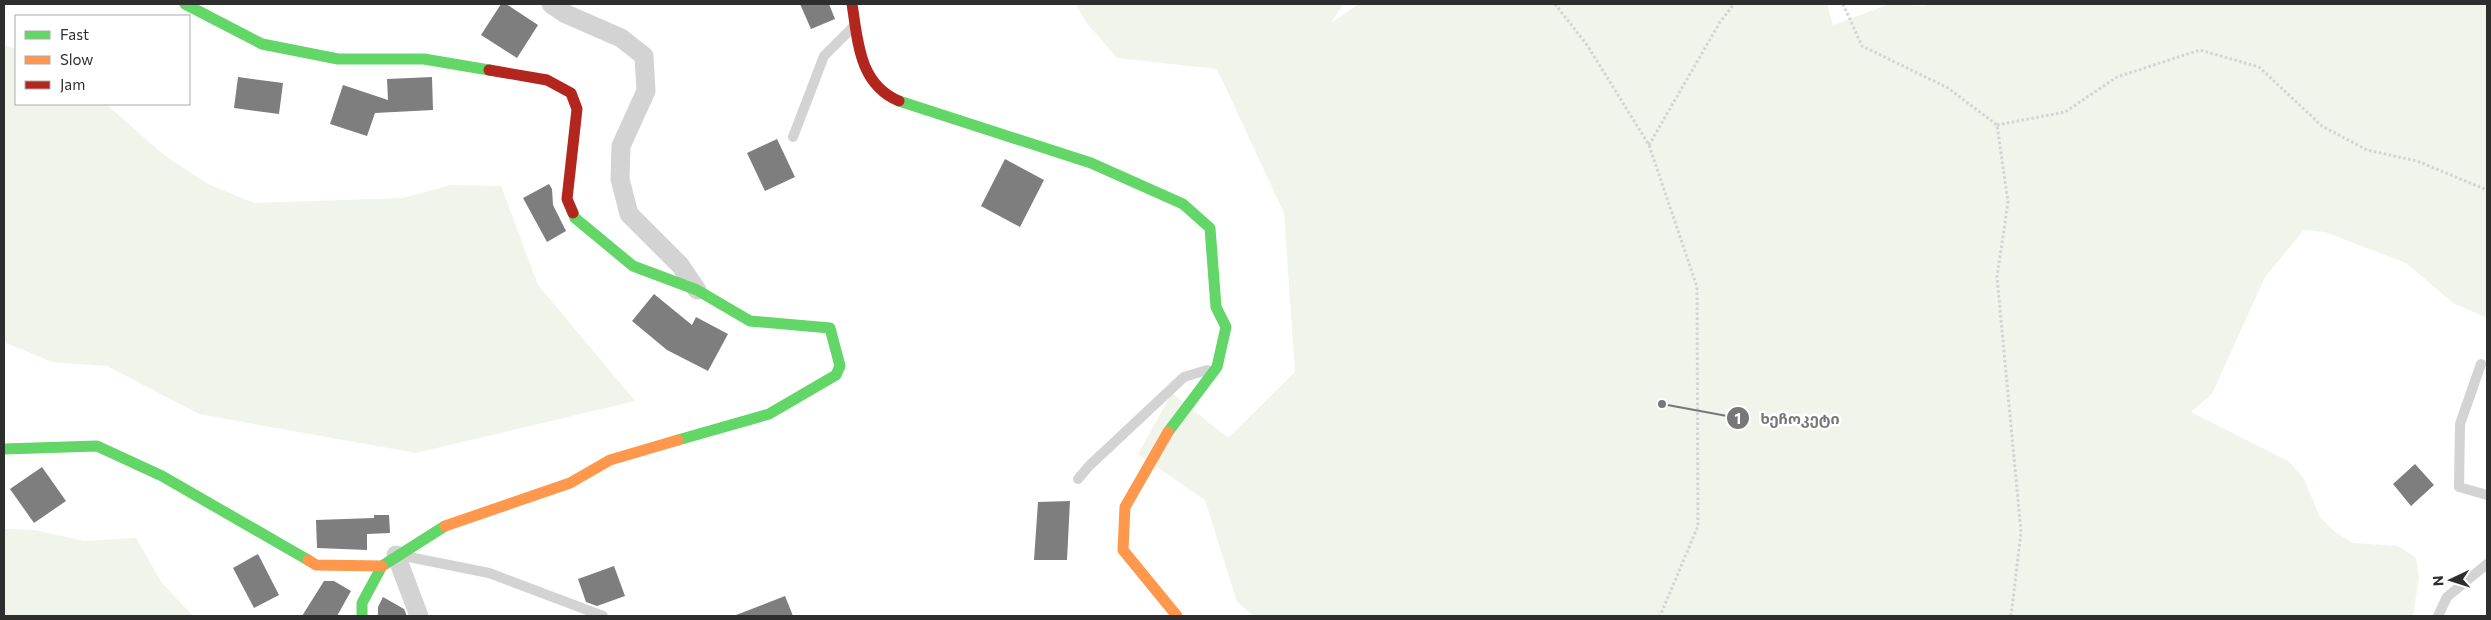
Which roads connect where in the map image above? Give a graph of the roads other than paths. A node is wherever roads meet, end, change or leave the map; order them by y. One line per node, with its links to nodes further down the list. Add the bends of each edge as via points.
1 (186, 4): 6 (street, via 262,44 338,59 424,59 547,80 571,93 577,109 567,199 575,218 633,266)
2 (551, 4): 6 (street, via 621,38 644,56 646,91 621,146 620,179 629,214 680,265)
3 (852, 4): 4 (street)
4 (855, 25): 5 (lane, via 824,56); 8 (street, via 860,58 872,82 896,100 1091,163 1183,204 1210,228 1216,307 1226,327)
5 (793, 137)
6 (697, 290): 12 (street, via 750,321 830,328 840,366 836,375 769,414 610,460 570,482 441,527)
7 (2481, 364): 11 (lane, via 2460,424 2459,487)
8 (1217, 367): 10 (lane, via 1184,378); 17 (street, via 1161,442 1125,507 1123,550)
9 (4, 449): 12 (street, via 97,446 162,476 316,565)
10 (1078, 479)
11 (2487, 495)
12 (389, 560): 14 (street, via 362,603); 15 (street); 16 (lane, via 489,573)
13 (2487, 564): 18 (lane, via 2447,597)
14 (362, 616)
15 (419, 616)
16 (603, 616)
17 (1177, 616)
18 (2438, 616)

